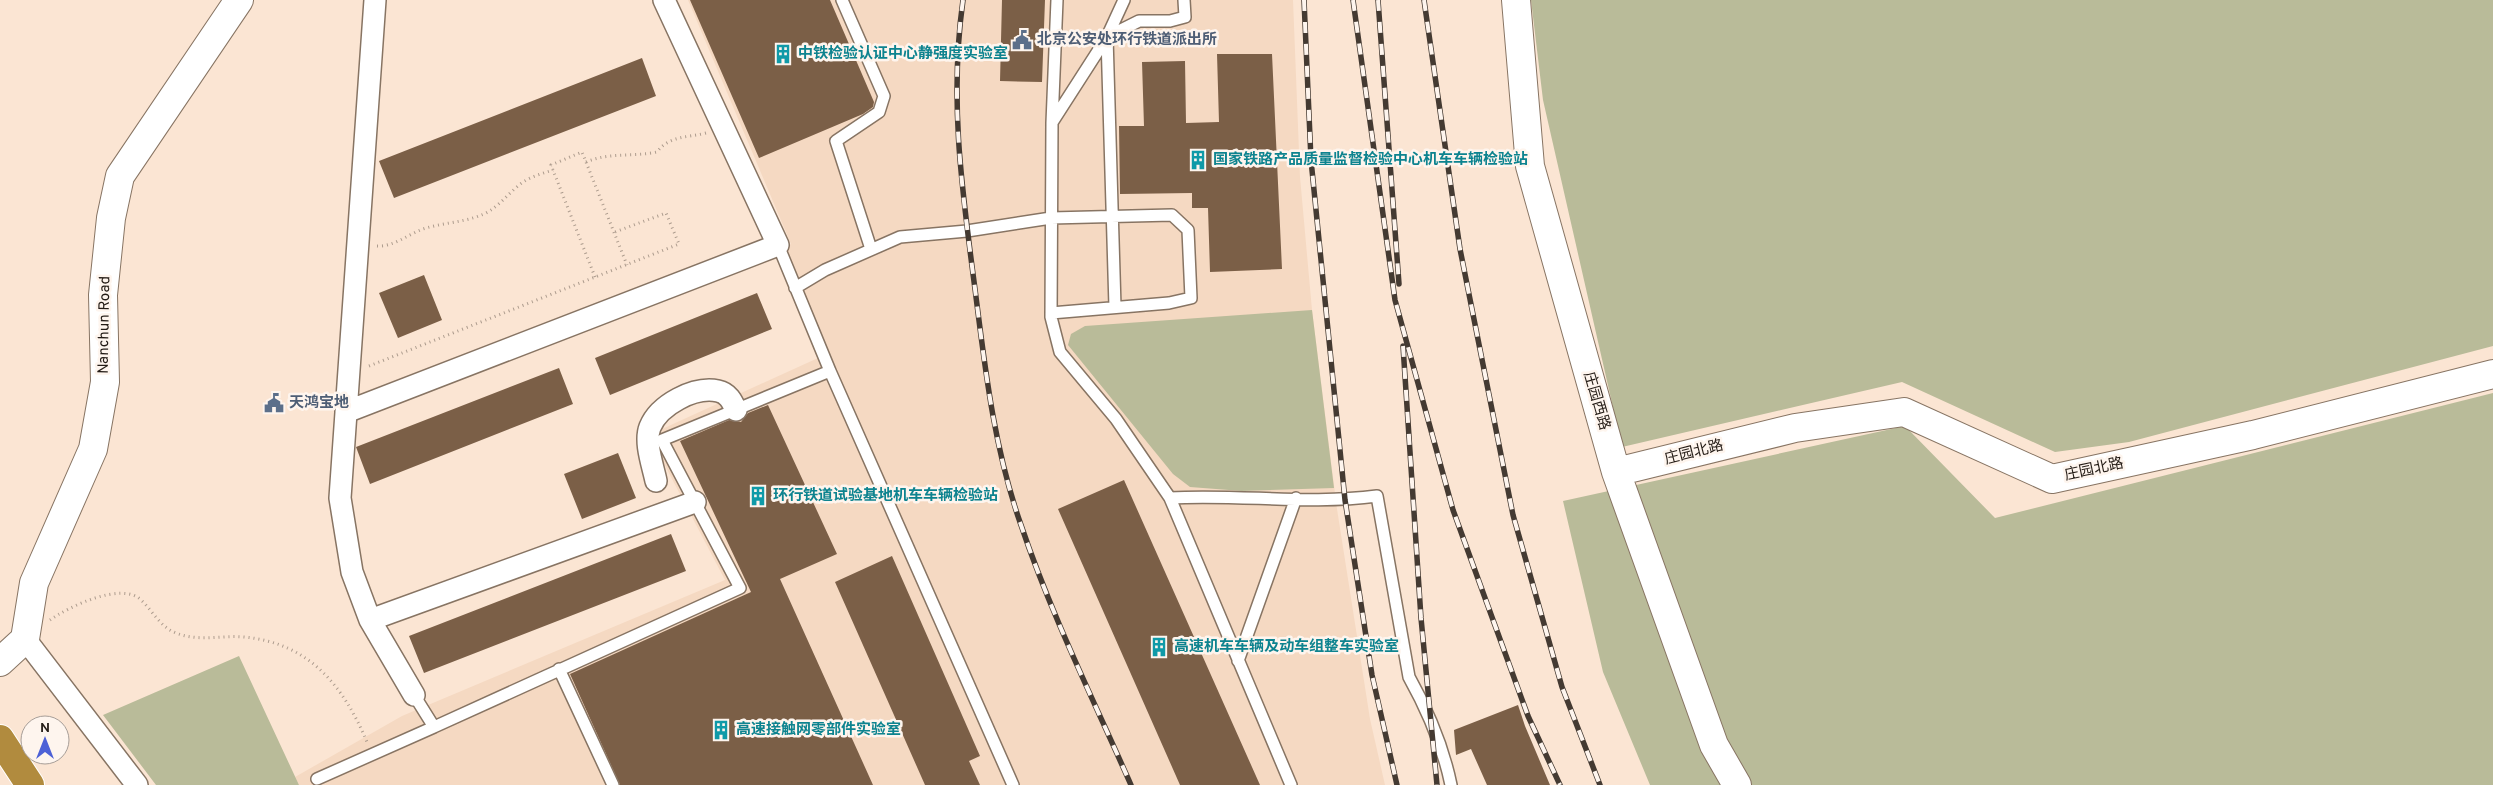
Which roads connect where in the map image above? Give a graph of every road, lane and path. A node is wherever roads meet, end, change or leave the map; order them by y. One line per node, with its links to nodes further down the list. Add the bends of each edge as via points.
1 (238, 0): 36 (street, Nanchun Road, via 120,176 111,218 103,295 105,382 92,449 34,583)
2 (375, 0): 18 (street)
3 (664, 0): 11 (street)
4 (842, 0): 19 (lane, via 884,96 879,112 836,141)
5 (1057, 0): 10 (lane)
6 (1124, 0): 9 (lane)
7 (1184, 0): 9 (lane, via 1185,17 1170,22 1139,20)
8 (1516, 0): 30 (street, 庄园西路, via 1530,166)
9 (1107, 38): 10 (lane); 14 (lane)
10 (1052, 123): 15 (lane)
11 (724, 128): 12 (path, via 675,137 662,144 657,152 614,154); 17 (street)
12 (586, 162): 13 (path, via 582,152 551,165); 16 (path)
13 (553, 170): 18 (path, via 520,184 500,204 471,219 424,229 386,247); 21 (path)
14 (1112, 216): 15 (lane); 23 (lane); 23 (lane, via 1172,215 1188,230 1191,260 1191,298)
15 (1051, 218): 19 (lane, via 900,237); 24 (lane)
16 (614, 232): 20 (path); 20 (path, via 666,213 679,244)
17 (778, 245): 22 (lane); 29 (street)
18 (358, 246): 26 (street)
19 (871, 249): 22 (lane)
20 (627, 264): 21 (path)
21 (595, 277): 26 (path)
22 (795, 288): 25 (lane)
23 (1116, 307): 24 (lane)
24 (1051, 313): 32 (lane, via 1060,352 1116,419)
25 (830, 371): 28 (lane); 48 (lane)
26 (349, 373): 29 (street)
27 (2493, 374): 30 (street, 庄园北路, via 2254,435 2052,479 1904,412 1794,428)
28 (736, 410): 31 (street, via 730,398 719,391 702,391 670,403 650,428 649,446); 34 (lane, via 662,440)
29 (346, 412): 35 (street, via 340,498 352,572)
30 (1616, 472): 51 (street, 庄园西路, via 1714,746)
31 (656, 481)
32 (1170, 498): 33 (lane); 37 (lane)
33 (1296, 498): 37 (lane); 50 (lane, via 1345,500 1377,496 1409,677 1445,754)
34 (695, 502): 35 (street); 39 (lane, via 740,588)
35 (370, 620): 40 (street)
36 (25, 639): 38 (street); 43 (path, via 63,611 114,592 128,592 140,598 158,622 175,633 211,639 242,637 269,641 301,653 345,698); 46 (street)
37 (1238, 661): 49 (lane)
38 (0, 662)
39 (559, 669): 41 (lane); 47 (lane)
40 (414, 696): 41 (lane)
41 (434, 727): 43 (lane)
42 (0, 739): 45 (highway)
43 (372, 754): 44 (lane)
44 (317, 779)
45 (30, 785)
46 (137, 785)
47 (612, 785)
48 (1013, 785)
49 (1291, 785)
50 (1451, 785)
51 (1737, 785)

